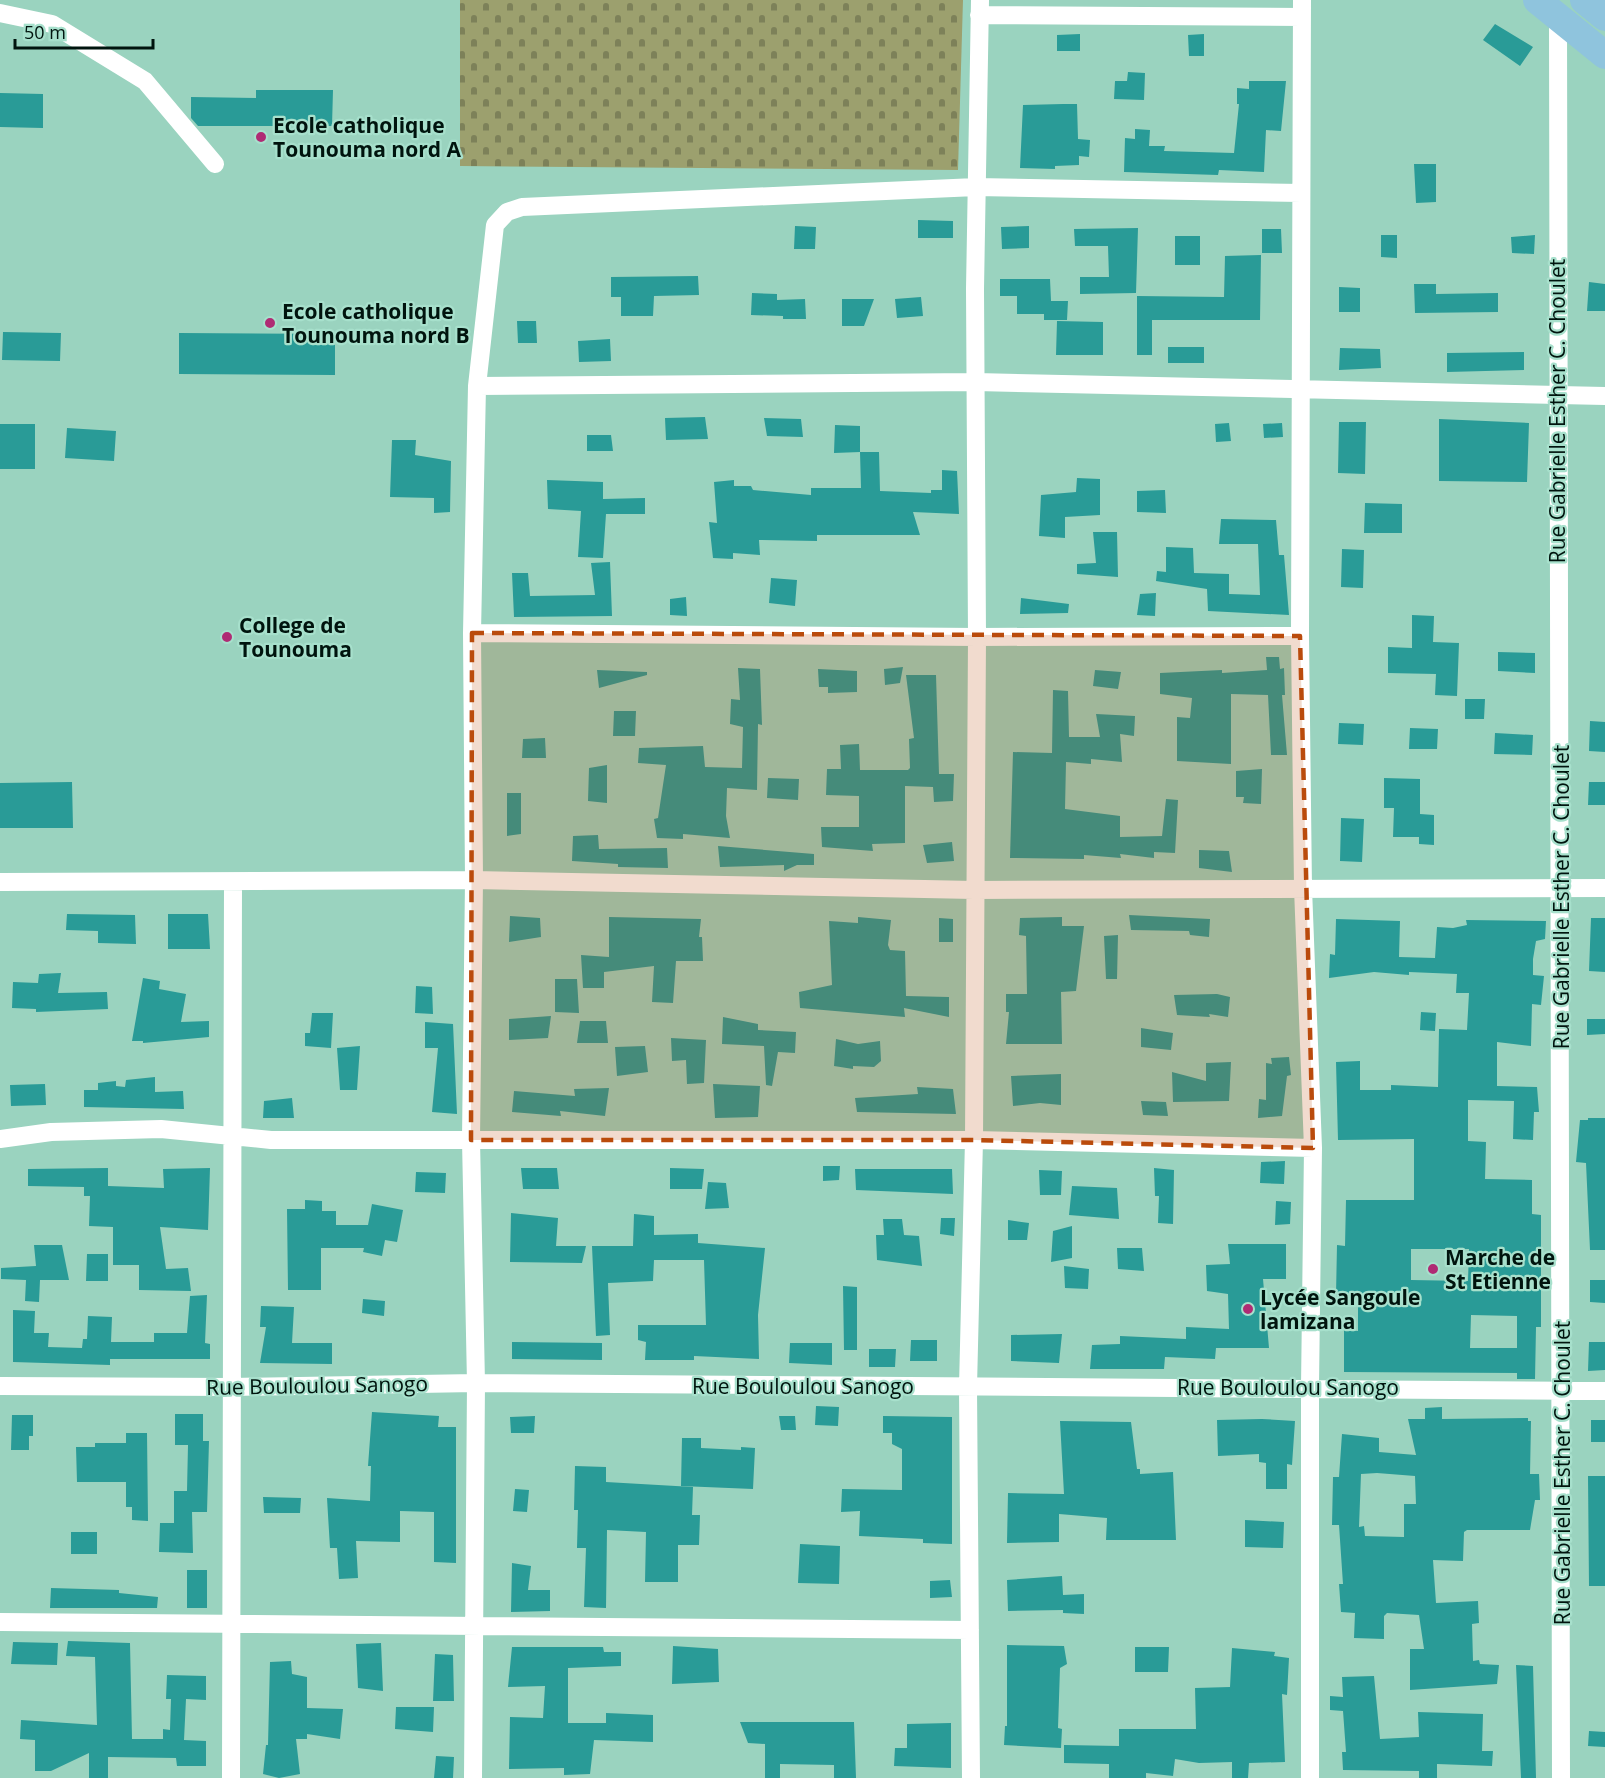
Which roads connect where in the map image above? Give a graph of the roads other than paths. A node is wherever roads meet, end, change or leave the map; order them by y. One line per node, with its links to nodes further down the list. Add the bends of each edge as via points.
1 (1584, 0): 6 (main road)
2 (980, 7): 3 (street); 9 (street)
3 (1302, 8): 10 (street)
4 (1547, 8): 7 (main road); 15 (street, Rue Gabrielle Esther C. Choulet)
5 (0, 13): 8 (street, via 52,24 145,81)
6 (1605, 17)
7 (1605, 55)
8 (215, 164)
9 (976, 187): 10 (street); 11 (street); 12 (street, via 522,207 507,212 495,225 492,241)
10 (1301, 193): 13 (street)
11 (976, 382): 12 (street); 13 (street); 18 (street)
12 (477, 386): 16 (street)
13 (1300, 387): 15 (street); 17 (street)
14 (1605, 396): 15 (street)
15 (1555, 397): 22 (street, Rue Gabrielle Esther C. Choulet)
16 (472, 633): 18 (street); 19 (street)
17 (1300, 636): 18 (street); 23 (street)
18 (977, 637): 25 (street)
19 (474, 879): 21 (street); 25 (street); 28 (street)
20 (0, 882): 21 (street)
21 (233, 882): 26 (street)
22 (1561, 887): 23 (street); 24 (street); 37 (street, Rue Gabrielle Esther C. Choulet)
23 (1303, 888): 25 (street); 30 (street)
24 (1605, 888)
25 (974, 890): 29 (street)
26 (231, 1136): 27 (street, via 112,1129); 28 (street, via 271,1140); 33 (street)
27 (0, 1139)
28 (471, 1140): 29 (street); 31 (street)
29 (974, 1140): 30 (street); 34 (street)
30 (1313, 1148): 35 (street)
31 (476, 1383): 33 (street, Rue Bouloulou Sanogo); 34 (street, Rue Bouloulou Sanogo); 40 (street)
32 (0, 1386): 33 (street, Rue Bouloulou Sanogo)
33 (233, 1387): 39 (street)
34 (968, 1387): 35 (street, Rue Bouloulou Sanogo); 41 (street)
35 (1310, 1387): 37 (street, Rue Bouloulou Sanogo); 45 (street)
36 (1605, 1390): 37 (street, Rue Bouloulou Sanogo)
37 (1563, 1391): 46 (street, Rue Gabrielle Esther C. Choulet)
38 (0, 1622): 39 (street)
39 (232, 1624): 40 (street); 42 (street)
40 (473, 1627): 41 (street); 43 (street)
41 (970, 1630): 44 (street)
42 (231, 1778)
43 (473, 1778)
44 (971, 1778)
45 (1310, 1778)
46 (1561, 1778)

